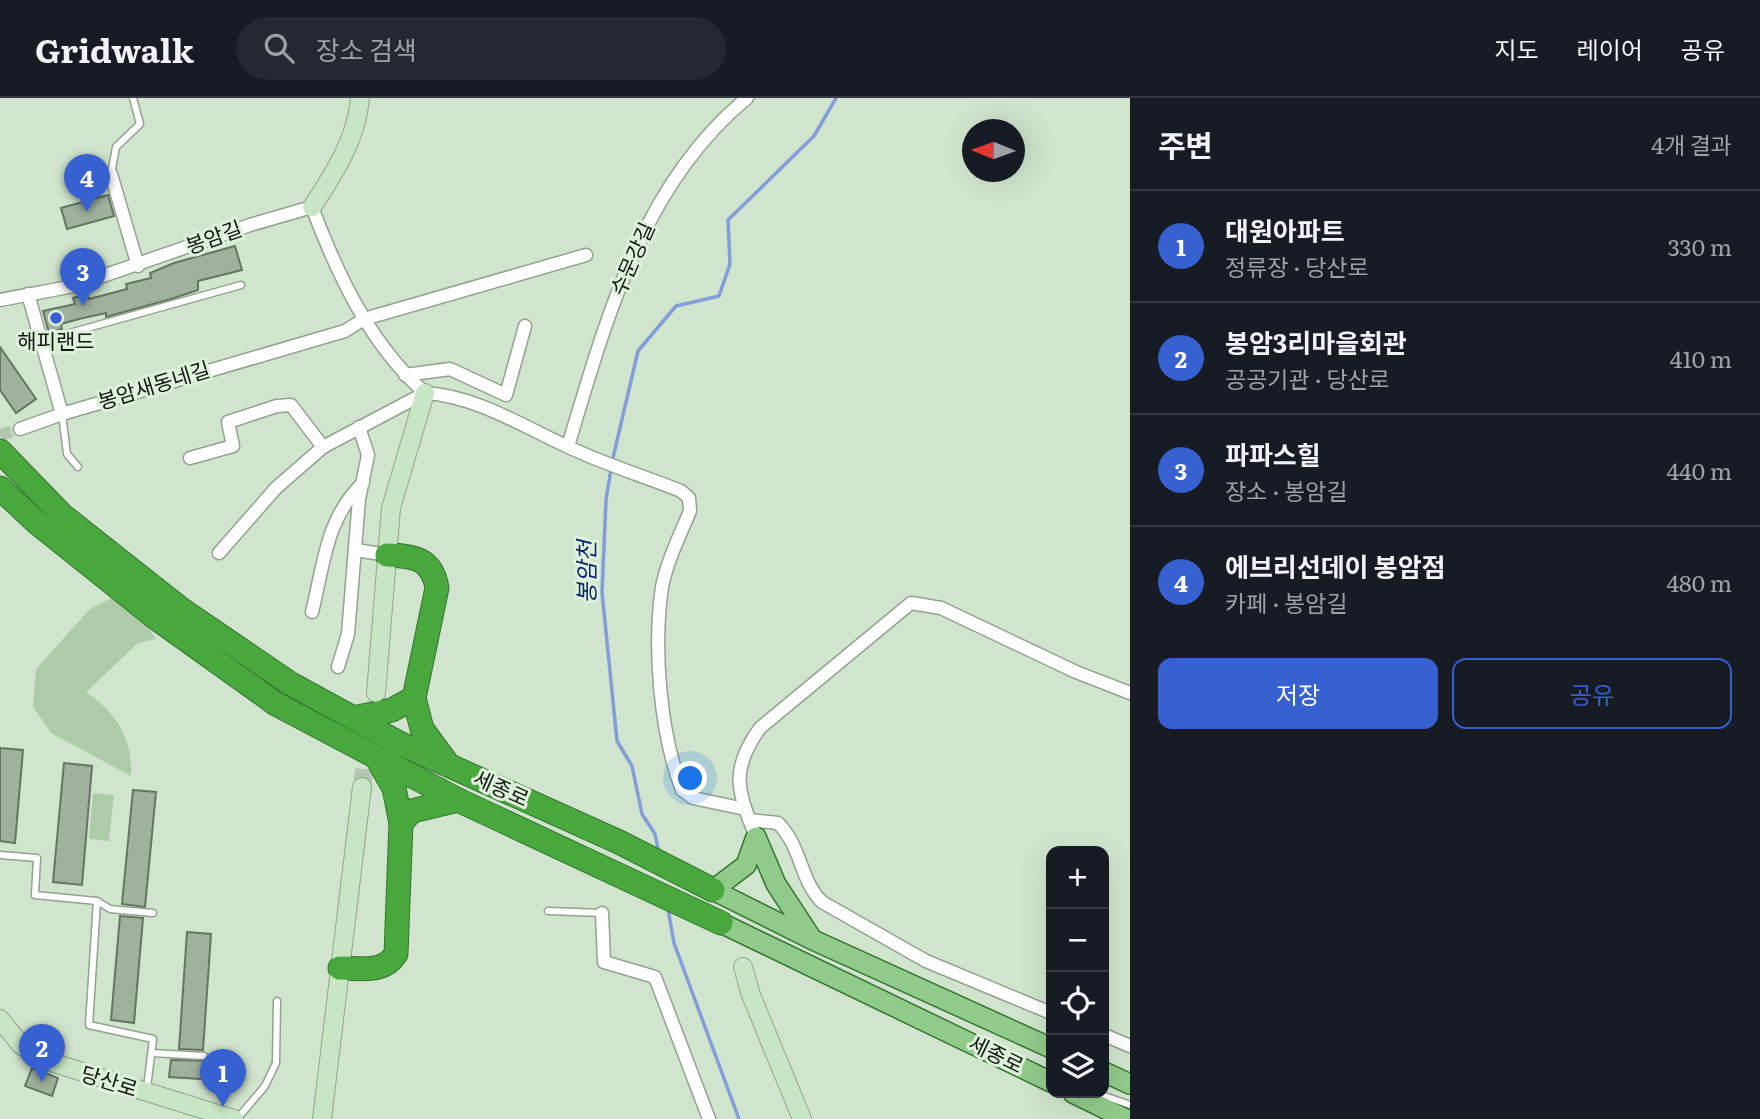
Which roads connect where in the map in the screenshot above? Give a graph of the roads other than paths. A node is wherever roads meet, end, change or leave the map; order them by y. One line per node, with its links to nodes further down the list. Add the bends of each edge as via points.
1 (133, 98): 4 (lane, via 141,124 116,147)
2 (360, 98): 5 (street, via 359,116 342,157)
3 (747, 98): 20 (street, 수문강길, via 697,149 639,237 623,275)
4 (111, 174): 7 (street)
5 (312, 207): 7 (street, 봉암길); 11 (street)
6 (586, 255): 11 (street, 봉암새동네길)
7 (138, 266): 9 (street, 봉암길, via 74,286)
8 (240, 285): 13 (lane)
9 (28, 294): 10 (street, 봉암길); 13 (street)
10 (0, 300)
11 (364, 319): 14 (street); 16 (street, 봉암새동네길, via 345,331)
12 (526, 326): 14 (street, via 506,395 450,369)
13 (41, 341): 16 (street)
14 (405, 375): 15 (street)
15 (425, 393): 17 (street); 20 (street, via 447,394); 28 (street, via 391,508)
16 (62, 414): 18 (street, 봉암새동네길); 23 (lane, via 67,454)
17 (359, 427): 19 (street); 24 (street, via 368,455)
18 (20, 429)
19 (323, 447): 22 (street, via 290,405 277,406 228,422 233,446); 27 (street, via 276,488)
20 (572, 448): 39 (street, via 689,498 690,511 663,586 659,640 664,717 682,790)
21 (0, 451): 34 (highway, 세종로, via 62,514 181,609 290,684)
22 (190, 458)
23 (78, 467)
24 (364, 482): 26 (street); 29 (street, via 349,496 331,526)
25 (0, 488): 35 (highway, 세종로, via 36,523 276,705)
26 (356, 550): 28 (street); 30 (street, via 348,634)
27 (219, 553)
28 (387, 555): 31 (street); 33 (highway, via 415,556 426,562 437,588)
29 (312, 612)
30 (338, 667)
31 (376, 692)
32 (1130, 693): 39 (street, via 941,608 911,603 760,728 740,761 739,783)
33 (414, 698): 34 (highway, via 392,710); 36 (highway, via 422,729)
34 (353, 718): 36 (highway, 세종로)
35 (378, 760): 38 (highway, 세종로); 40 (highway, via 394,788)
36 (449, 765): 42 (highway, 세종로)
37 (362, 787): 50 (street)
38 (457, 800): 40 (highway, via 424,806); 47 (highway, 세종로)
39 (750, 822): 42 (main road, via 746,865); 48 (main road, via 776,884); 52 (street, via 778,822 792,838 811,891 822,902 926,961)
40 (401, 823): 50 (highway, via 396,954 389,965 378,969)
41 (0, 855): 43 (lane, via 37,858 35,895)
42 (713, 890): 48 (main road, 세종로)
43 (97, 901): 45 (lane, via 110,909); 57 (lane, via 89,1025 153,1038)
44 (548, 911): 46 (lane)
45 (153, 913)
46 (602, 913): 70 (street, via 604,962 655,977)
47 (721, 923): 58 (main road, 세종로)
48 (811, 939): 55 (main road, 세종로)
49 (743, 967): 71 (street)
50 (340, 968): 69 (street)
51 (277, 1001): 68 (lane, via 276,1063 265,1086)
52 (1046, 1011)
53 (0, 1019): 64 (street, 당산로, via 20,1044 41,1059)
54 (1109, 1037): 56 (street)
55 (1046, 1046)
56 (1130, 1046)
57 (152, 1053): 59 (lane); 64 (lane)
58 (996, 1055): 60 (lane); 62 (main road, 세종로)
59 (204, 1056)
60 (1046, 1074)
61 (1109, 1074): 63 (main road)
62 (1046, 1080)
63 (1130, 1084)
64 (146, 1094): 68 (street, 당산로)
65 (1083, 1098): 72 (main road)
66 (1109, 1098): 67 (lane)
67 (1130, 1105)
68 (235, 1119)
69 (322, 1119)
70 (709, 1119)
71 (802, 1119)
72 (1126, 1119)

